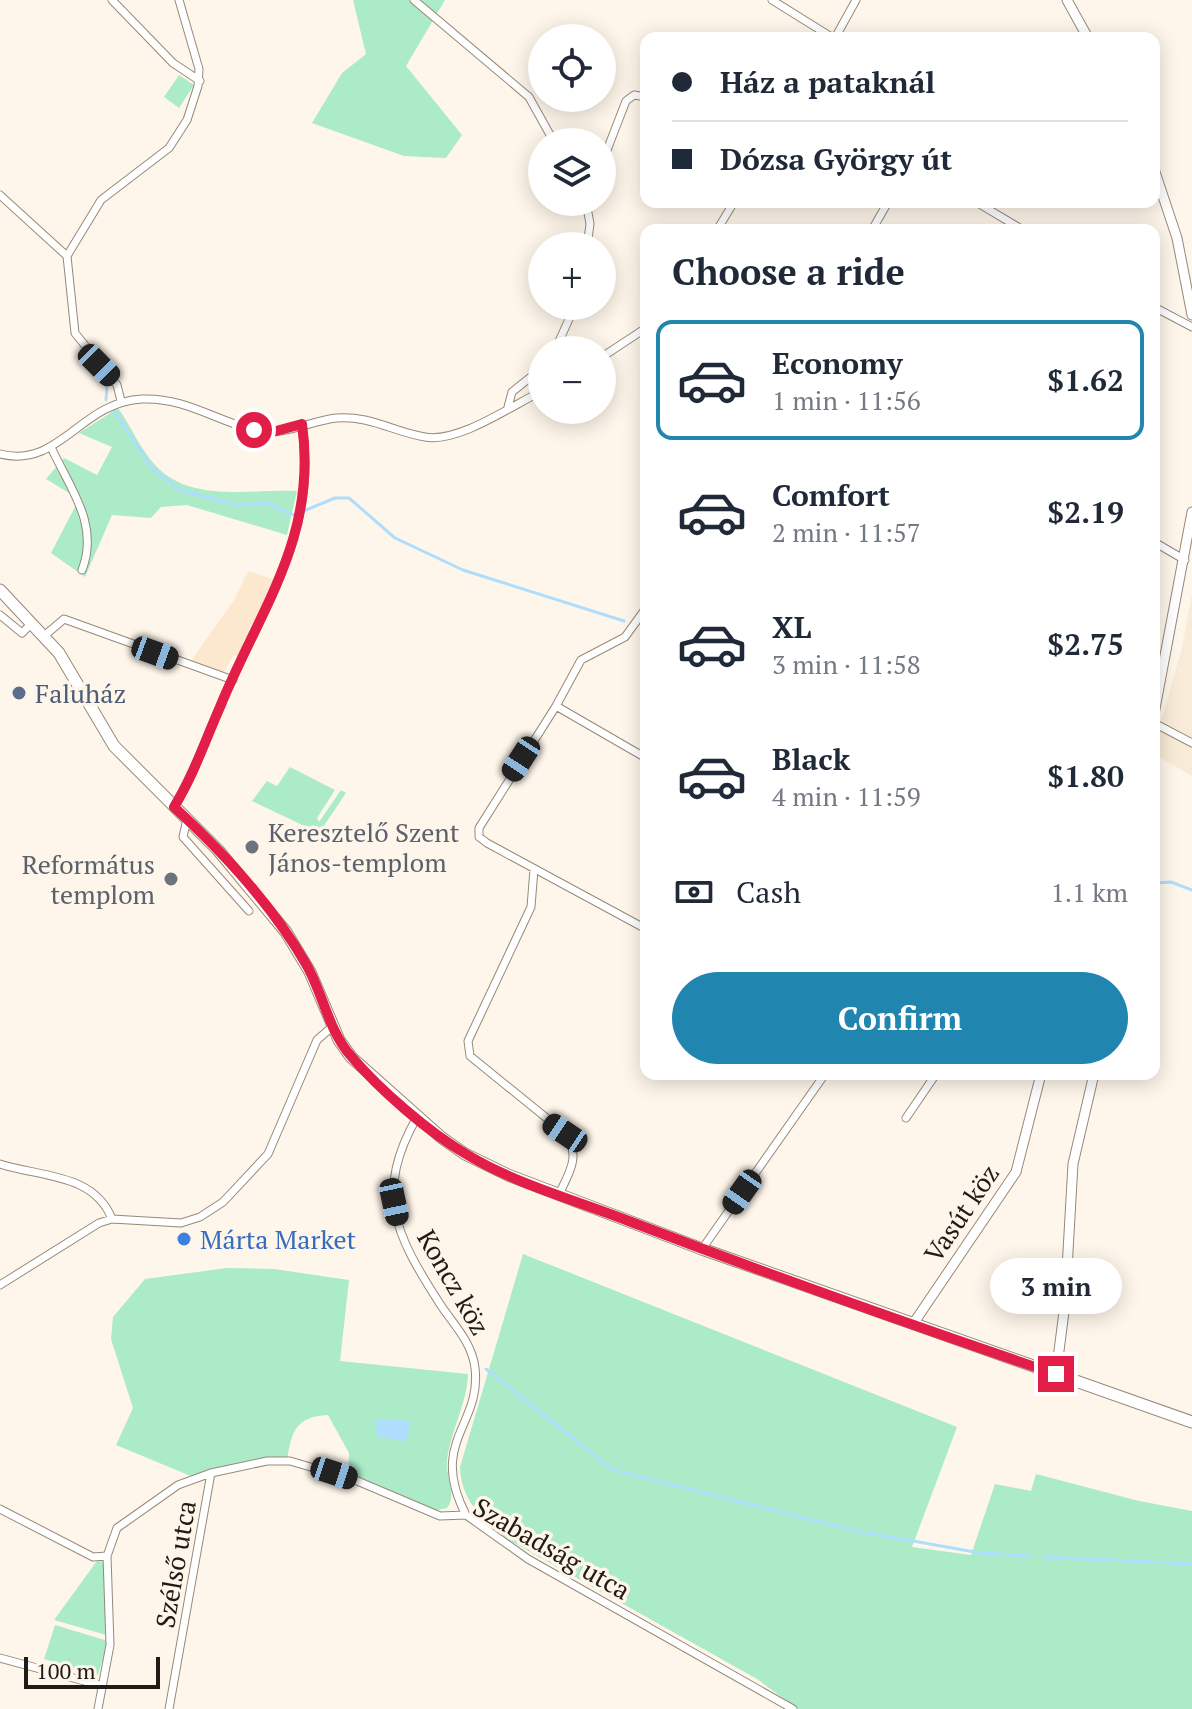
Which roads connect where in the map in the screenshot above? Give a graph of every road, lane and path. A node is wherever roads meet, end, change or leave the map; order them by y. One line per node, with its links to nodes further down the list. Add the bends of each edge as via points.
1 (112, 0): 10 (street, via 173,63)
2 (179, 0): 10 (street)
3 (414, 0): 12 (street, via 529,97)
4 (772, 0): 7 (street)
5 (856, 0): 8 (street)
6 (1067, 0): 9 (street)
7 (824, 32)
8 (837, 32)
9 (1085, 32)
10 (200, 81): 18 (street, via 179,135 150,165 101,200)
11 (640, 96): 13 (street, via 626,101)
12 (546, 128)
13 (616, 128)
14 (1160, 187): 20 (street, via 1177,238)
15 (0, 195): 18 (street)
16 (986, 208): 17 (street)
17 (1013, 224)
18 (67, 256): 26 (street, via 75,333 111,377)
19 (1160, 310): 21 (street)
20 (1192, 315)
21 (1192, 327)
22 (640, 332): 23 (street)
23 (616, 348)
24 (528, 379): 27 (street, via 512,392)
25 (528, 398): 27 (street)
26 (121, 401): 28 (street, via 170,400 265,432); 29 (street, via 93,414)
27 (508, 407): 28 (street, via 441,438 357,419)
28 (302, 424): 40 (street, via 307,465 297,524 279,580)
29 (51, 447): 30 (street, via 27,456); 34 (street, via 82,509 88,548)
30 (0, 454)
31 (1192, 512): 33 (street)
32 (1160, 545): 33 (street)
33 (1185, 560): 41 (street)
34 (82, 570)
35 (0, 590): 38 (main road)
36 (0, 615): 38 (street, via 22,633)
37 (640, 616): 42 (street, via 625,637 581,660)
38 (32, 623): 39 (main road)
39 (44, 636): 40 (street, via 62,618); 46 (main road, via 114,746)
40 (233, 680): 46 (street)
41 (1160, 684)
42 (556, 706): 45 (street); 48 (street, via 479,828 479,837 487,843)
43 (1160, 726): 44 (street)
44 (1192, 743)
45 (640, 755)
46 (174, 807): 47 (main road)
47 (187, 819): 49 (street, via 183,837); 51 (main road, via 293,942)
48 (534, 869): 50 (street); 59 (street, via 531,907 468,1050 573,1144 575,1156)
49 (249, 911)
50 (640, 926)
51 (333, 1026): 56 (main road, via 351,1057); 60 (street, via 317,1040 268,1154 223,1202 181,1223)
52 (821, 1080): 61 (street)
53 (932, 1080): 57 (street)
54 (1039, 1080): 63 (street, Vasút köz, via 1016,1172)
55 (1093, 1080): 64 (street, via 1073,1164)
56 (417, 1117): 59 (main road, via 465,1154); 68 (street, Koncz köz, via 396,1157 394,1202 408,1247 474,1361 473,1391 451,1460)
57 (906, 1118)
58 (0, 1164): 60 (street, via 77,1183 103,1201)
59 (559, 1194): 61 (main road)
60 (112, 1219): 62 (street, via 80,1233)
61 (702, 1249): 63 (main road)
62 (0, 1285)
63 (913, 1324): 64 (main road)
64 (1056, 1374): 65 (main road)
65 (1192, 1422)
66 (211, 1473): 68 (street, Szabadság utca, via 290,1461 355,1480 440,1516); 69 (street, Szabadság utca, via 156,1498 117,1528); 73 (street, Szélső utca)
67 (0, 1509): 69 (street, via 93,1557)
68 (466, 1515): 74 (street, Szabadság utca, via 520,1554)
69 (107, 1556): 71 (street, Szabadság utca, via 110,1645)
70 (0, 1658): 71 (street)
71 (103, 1686): 72 (street, Szabadság utca)
72 (98, 1709)
73 (169, 1709)
74 (793, 1709)

